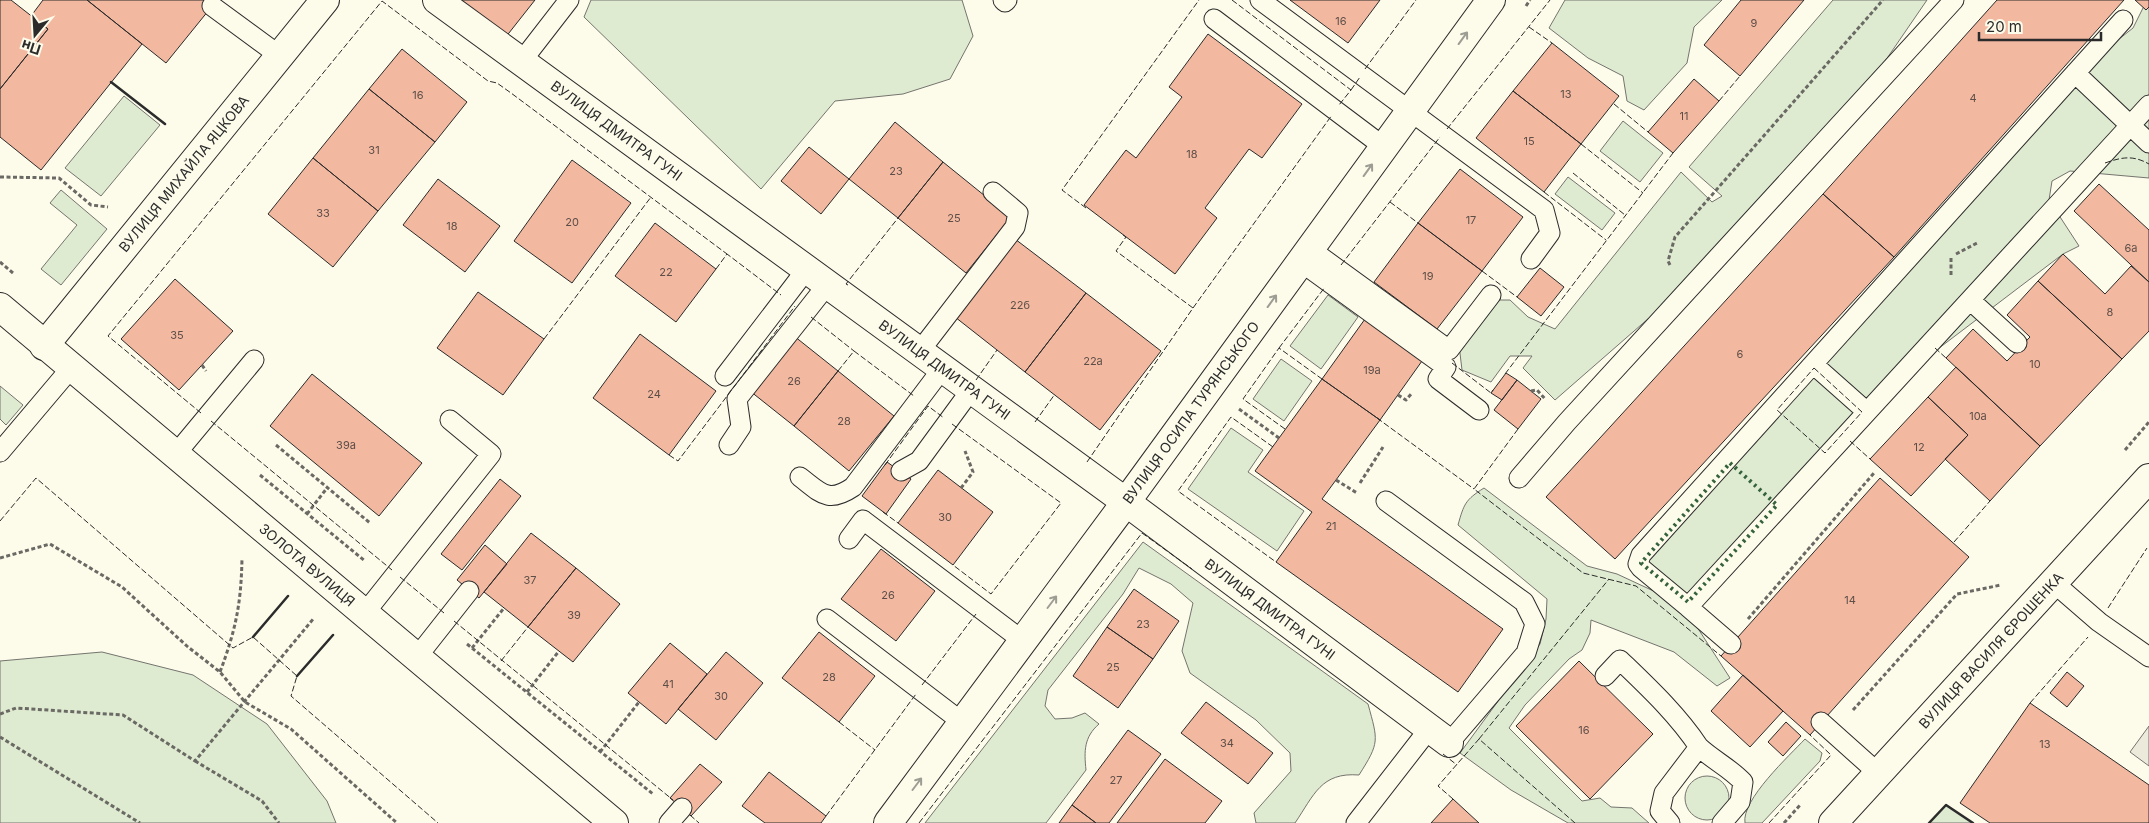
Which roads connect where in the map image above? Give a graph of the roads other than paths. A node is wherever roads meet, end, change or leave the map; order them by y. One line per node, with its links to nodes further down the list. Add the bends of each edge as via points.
1 (325, 0): 12 (street, ВУЛИЦЯ МИХАЙЛА ЯЦКОВА)
2 (437, 0): 13 (street, ВУЛИЦЯ ДМИТРА ГУНІ)
3 (569, 0): 13 (lane)
4 (1003, 0): 5 (lane)
5 (1007, 0)
6 (1260, 0): 16 (lane)
7 (1491, 0): 16 (street, ВУЛИЦЯ ОСИПА ТУРЯНСЬКОГО, one-way to 7)
8 (1954, 0): 44 (lane)
9 (212, 6): 12 (lane)
10 (1214, 18): 19 (lane)
11 (2123, 20): 14 (lane)
12 (280, 56): 28 (street, ВУЛИЦЯ МИХАЙЛА ЯЦКОВА)
13 (521, 62): 23 (street, ВУЛИЦЯ ДМИТРА ГУНІ)
14 (2075, 73): 17 (lane); 31 (lane)
15 (2149, 105): 17 (lane)
16 (1411, 110): 19 (street, ВУЛИЦЯ ОСИПА ТУРЯНСЬКОГО); 22 (lane, via 1544,210 1550,233)
17 (2130, 126): 18 (lane); 25 (lane)
18 (2149, 143)
19 (1384, 147): 21 (street, ВУЛИЦЯ ОСИПА ТУРЯНСЬКОГО, one-way to 19)
20 (993, 192): 29 (lane, via 1018,213 1015,227)
21 (1305, 256): 24 (lane, via 1449,350); 36 (lane, via 1446,367 1438,379); 47 (street, ВУЛИЦЯ ОСИПА ТУРЯНСЬКОГО, one-way to 21)
22 (1531, 259)
23 (817, 278): 29 (street, ВУЛИЦЯ ДМИТРА ГУНІ); 34 (lane); 39 (lane, via 737,399 741,427)
24 (1491, 295)
25 (1970, 300): 27 (lane); 37 (lane)
26 (0, 307): 28 (street, ЗОЛОТА ВУЛИЦЯ)
27 (2017, 343)
28 (44, 346): 32 (street, ЗОЛОТА ВУЛИЦЯ)
29 (919, 352): 33 (street, ВУЛИЦЯ ДМИТРА ГУНІ)
30 (254, 360): 41 (lane)
31 (1814, 365): 37 (lane); 51 (lane, via 1639,559 1638,564 1644,572)
32 (70, 368): 40 (lane); 41 (street, ЗОЛОТА ВУЛИЦЯ)
33 (942, 369): 35 (street, ВУЛИЦЯ ДМИТРА ГУНІ); 43 (lane, via 853,487 840,496 823,494)
34 (725, 376)
35 (971, 390): 42 (lane, via 919,461); 47 (street, ВУЛИЦЯ ДМИТРА ГУНІ)
36 (1479, 410)
37 (1868, 412): 51 (lane)
38 (450, 420): 52 (lane, via 491,454)
39 (729, 445)
40 (0, 452)
41 (174, 455): 52 (street, ЗОЛОТА ВУЛИЦЯ)
42 (901, 471)
43 (800, 477)
44 (1519, 478)
45 (2149, 478): 49 (street, ВУЛИЦЯ ВАСИЛЯ ЄРОШЕНКА)
46 (1386, 501): 61 (lane, via 1524,602 1535,624 1526,653)
47 (1126, 502): 54 (street, ВУЛИЦЯ ОСИПА ТУРЯНСЬКОГО, one-way to 47); 61 (street, ВУЛИЦЯ ДМИТРА ГУНІ)
48 (849, 539): 54 (lane, via 863,520)
49 (2054, 583): 57 (lane, via 2099,622); 63 (street, ВУЛИЦЯ ВАСИЛЯ ЄРОШЕНКА)
50 (469, 591): 56 (lane)
51 (1688, 607): 55 (lane)
52 (364, 614): 56 (street, ЗОЛОТА ВУЛИЦЯ)
53 (827, 619): 59 (lane)
54 (1023, 641): 59 (street, ВУЛИЦЯ ОСИПА ТУРЯНСЬКОГО)
55 (1730, 643)
56 (417, 657): 64 (street, ЗОЛОТА ВУЛИЦЯ)
57 (2149, 657)
58 (1605, 676): 62 (lane, via 1620,660 1680,720)
59 (962, 722): 65 (street, ВУЛИЦЯ ОСИПА ТУРЯНСЬКОГО, one-way to 59)
60 (1822, 722): 63 (lane)
61 (1439, 736): 66 (lane)
62 (1699, 747): 67 (lane, via 1664,793 1660,811); 68 (lane, via 1713,760 1732,770 1743,782 1740,802)
63 (1878, 773): 69 (street, ВУЛИЦЯ ВАСИЛЯ ЄРОШЕНКА)
64 (614, 823)
65 (888, 823)
66 (1356, 823)
67 (1670, 823)
68 (1722, 823)
69 (1833, 823)

